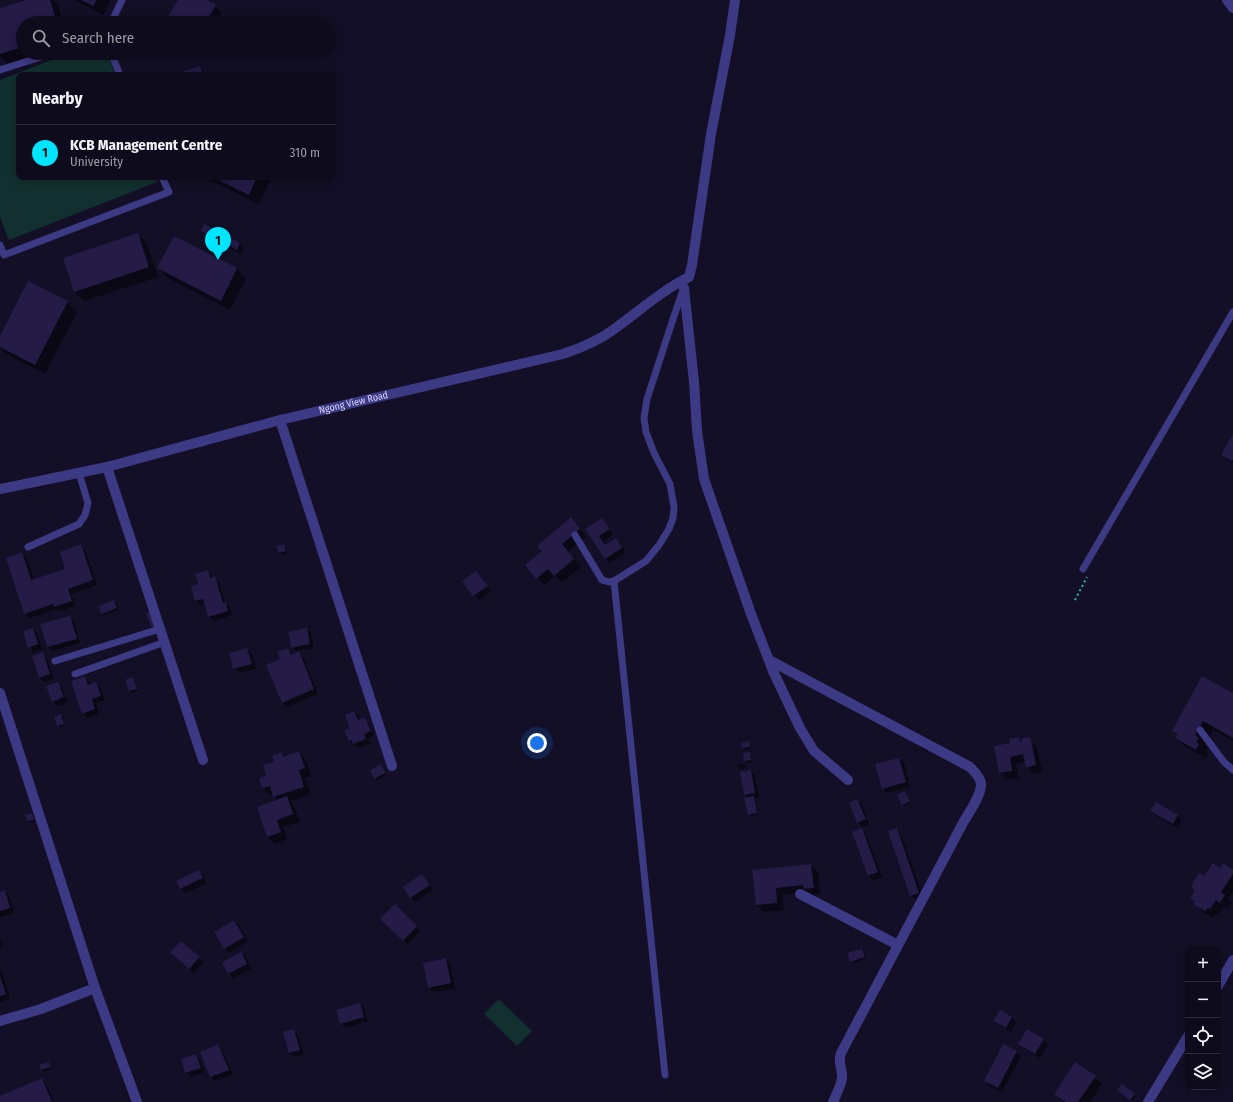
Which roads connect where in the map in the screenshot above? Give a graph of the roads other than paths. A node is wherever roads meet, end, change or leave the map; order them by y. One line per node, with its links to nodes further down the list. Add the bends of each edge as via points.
1 (122, 0): 5 (lane)
2 (735, 0): 12 (street, via 711,134 694,258)
3 (1227, 0): 4 (street)
4 (1233, 8)
5 (114, 16)
6 (31, 60): 8 (lane)
7 (114, 60): 9 (lane)
8 (0, 70)
9 (119, 72)
10 (163, 180): 11 (lane, via 169,192 4,255)
11 (0, 245)
12 (688, 277): 13 (lane); 15 (street, Ngong View Road, via 662,292 612,331 589,345 563,354)
13 (684, 288): 22 (lane, via 647,399 644,418 654,453 670,484 673,518 659,545 646,561); 25 (street, via 704,479 750,614)
14 (1233, 312): 21 (lane)
15 (280, 420): 16 (street, Ngong View Road); 31 (street)
16 (107, 467): 17 (street, Ngong View Road); 23 (street)
17 (79, 472): 18 (street, Ngong View Road); 20 (lane, via 88,503 79,524)
18 (0, 489)
19 (575, 535): 22 (lane, via 602,580)
20 (28, 547)
21 (1083, 569)
22 (614, 581): 41 (lane)
23 (160, 629): 24 (street); 26 (lane)
24 (165, 642): 27 (lane); 30 (street)
25 (769, 660): 33 (street, via 800,728 814,751); 35 (street, via 970,767 981,783 978,796)
26 (55, 661)
27 (75, 674)
28 (0, 693): 38 (street)
29 (1200, 730): 32 (lane)
30 (203, 760)
31 (392, 766)
32 (1233, 770)
33 (848, 780)
34 (800, 894): 35 (street)
35 (898, 945): 43 (street, via 841,1053 839,1060 842,1077)
36 (1233, 960): 37 (street)
37 (1220, 982)
38 (95, 988): 39 (street, via 41,1009); 42 (street)
39 (0, 1021)
40 (1185, 1041): 44 (street)
41 (665, 1075)
42 (137, 1102)
43 (833, 1102)
44 (1148, 1102)

